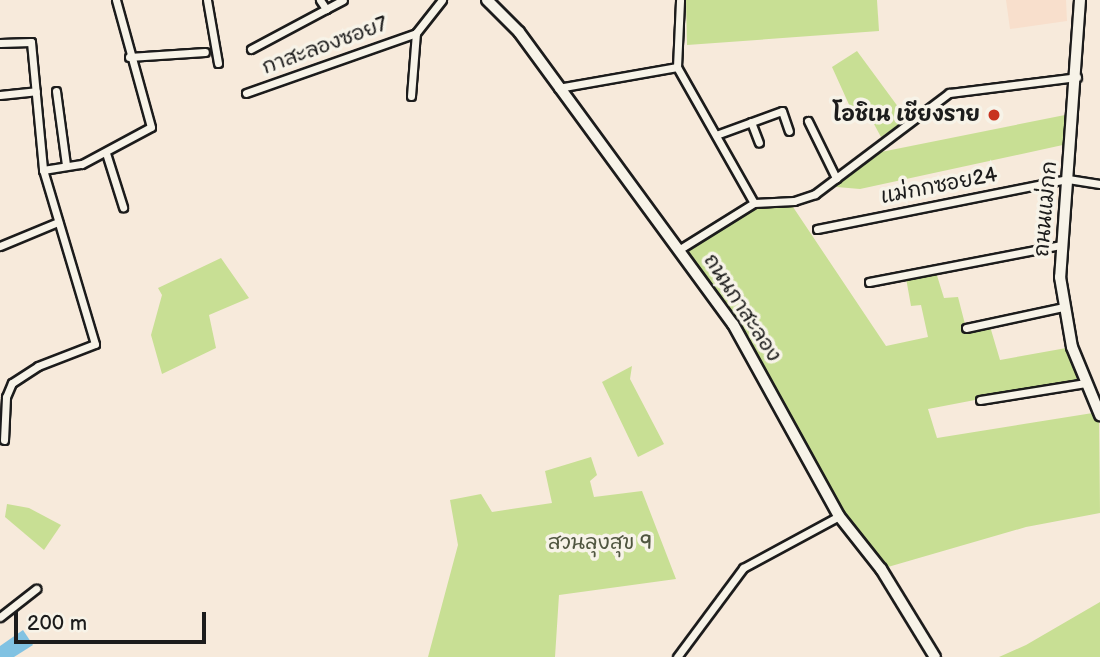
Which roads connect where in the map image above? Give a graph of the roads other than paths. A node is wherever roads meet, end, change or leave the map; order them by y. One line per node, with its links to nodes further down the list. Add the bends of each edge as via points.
1 (116, 0): 14 (street)
2 (207, 0): 15 (street)
3 (320, 0): 9 (street)
4 (342, 0): 9 (street)
5 (442, 0): 10 (street, กาสะลองซอย7)
6 (487, 0): 18 (street, ถนนกาสะลอง, via 519,32)
7 (680, 0): 16 (street)
8 (1080, 0): 17 (street, ถนนแม่กก)
9 (326, 9): 12 (street)
10 (416, 33): 21 (street, กาสะลองซอย7); 23 (street)
11 (0, 43): 19 (street, via 31,41)
12 (251, 49)
13 (205, 52): 14 (street)
14 (129, 57): 29 (street, via 151,127)
15 (218, 63)
16 (677, 67): 18 (street); 27 (street)
17 (1077, 77): 32 (street, via 949,93); 33 (street, ถนนแม่กก)
18 (557, 88): 41 (street, ถนนกาสะลอง)
19 (36, 91): 22 (street); 31 (street)
20 (56, 91): 30 (street)
21 (246, 93)
22 (0, 95)
23 (411, 96)
24 (808, 121): 32 (street)
25 (751, 122): 26 (street, via 782,111); 27 (street); 28 (street)
26 (789, 131)
27 (716, 135): 35 (street)
28 (759, 143)
29 (106, 153): 30 (street); 36 (street)
30 (66, 165): 31 (street)
31 (43, 170): 37 (street)
32 (836, 178): 35 (street, via 805,198)
33 (1068, 179): 34 (street); 38 (street, แม่กกซอย24); 39 (street, ถนนแม่กก)
34 (1100, 184)
35 (754, 204): 41 (street)
36 (123, 207)
37 (58, 222): 40 (street); 48 (street, via 95,344 38,366 12,383 6,397)
38 (817, 229)
39 (1062, 245): 42 (street); 43 (street, ถนนแม่กก)
40 (0, 246)
41 (680, 249): 49 (street, ถนนกาสะลอง, via 760,368)
42 (869, 282)
43 (1063, 307): 44 (street); 45 (street, ถนนแม่กก)
44 (966, 328)
45 (1086, 383): 46 (street); 47 (street, ถนนแม่กก)
46 (980, 400)
47 (1100, 415)
48 (4, 440)
49 (839, 516): 52 (street, via 743,568); 53 (street, ถนนกาสะลอง, via 881,569)
50 (36, 589): 51 (street)
51 (0, 617)
52 (677, 657)
53 (934, 657)

